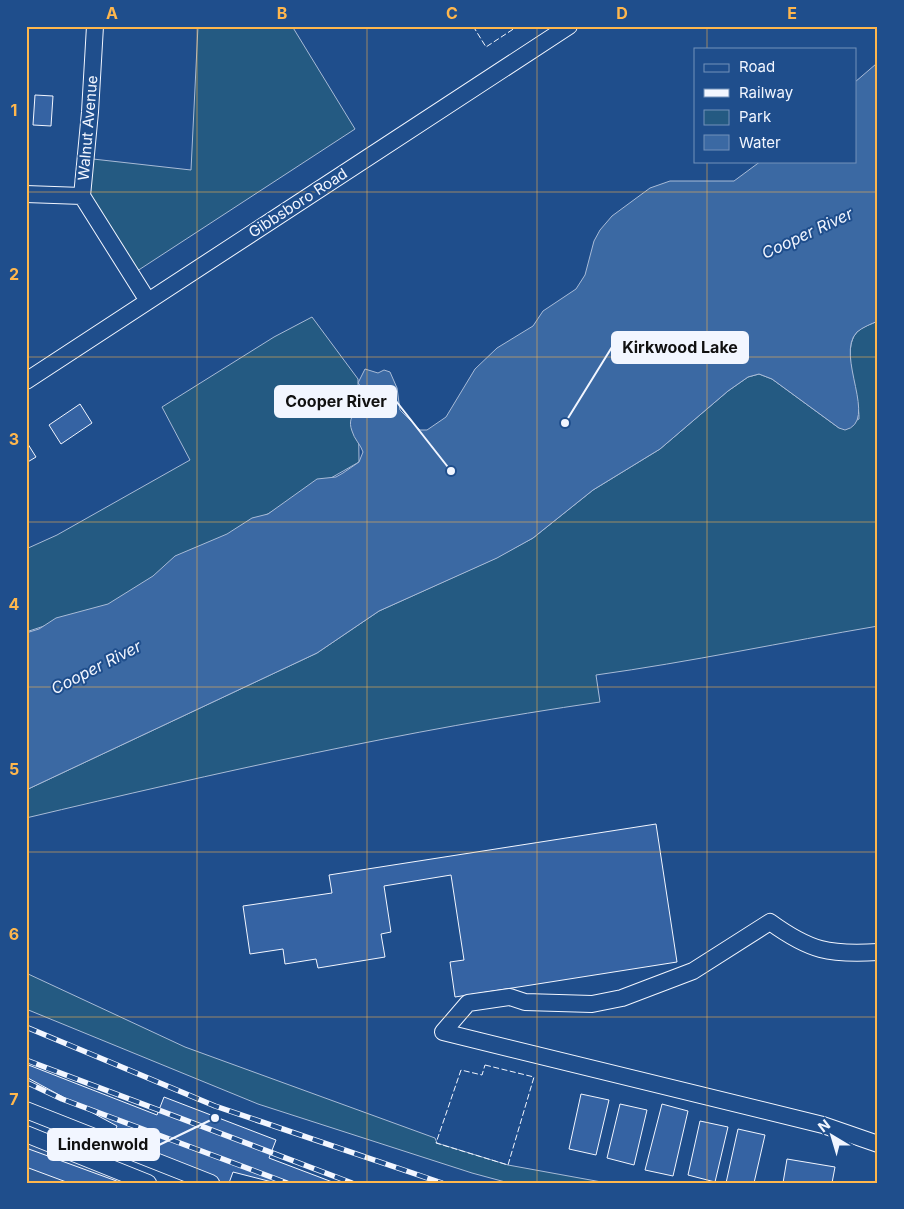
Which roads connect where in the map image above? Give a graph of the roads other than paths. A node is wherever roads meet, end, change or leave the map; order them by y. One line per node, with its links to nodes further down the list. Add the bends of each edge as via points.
1 (95, 26): 4 (street, Walnut Avenue)
2 (569, 26): 5 (street, Gibbsboro Road)
3 (26, 194): 4 (street)
4 (82, 196): 5 (street, Walnut Avenue)
5 (148, 302): 6 (street, Gibbsboro Road)
6 (26, 381)
7 (878, 952): 10 (street, via 850,954 813,948 796,941 770,922 693,971 622,998 592,1004 525,1002 510,997 468,1003 443,1032 823,1125)
8 (26, 1110): 12 (street)
9 (26, 1134): 11 (street)
10 (878, 1144)
11 (148, 1183)
12 (211, 1183)

